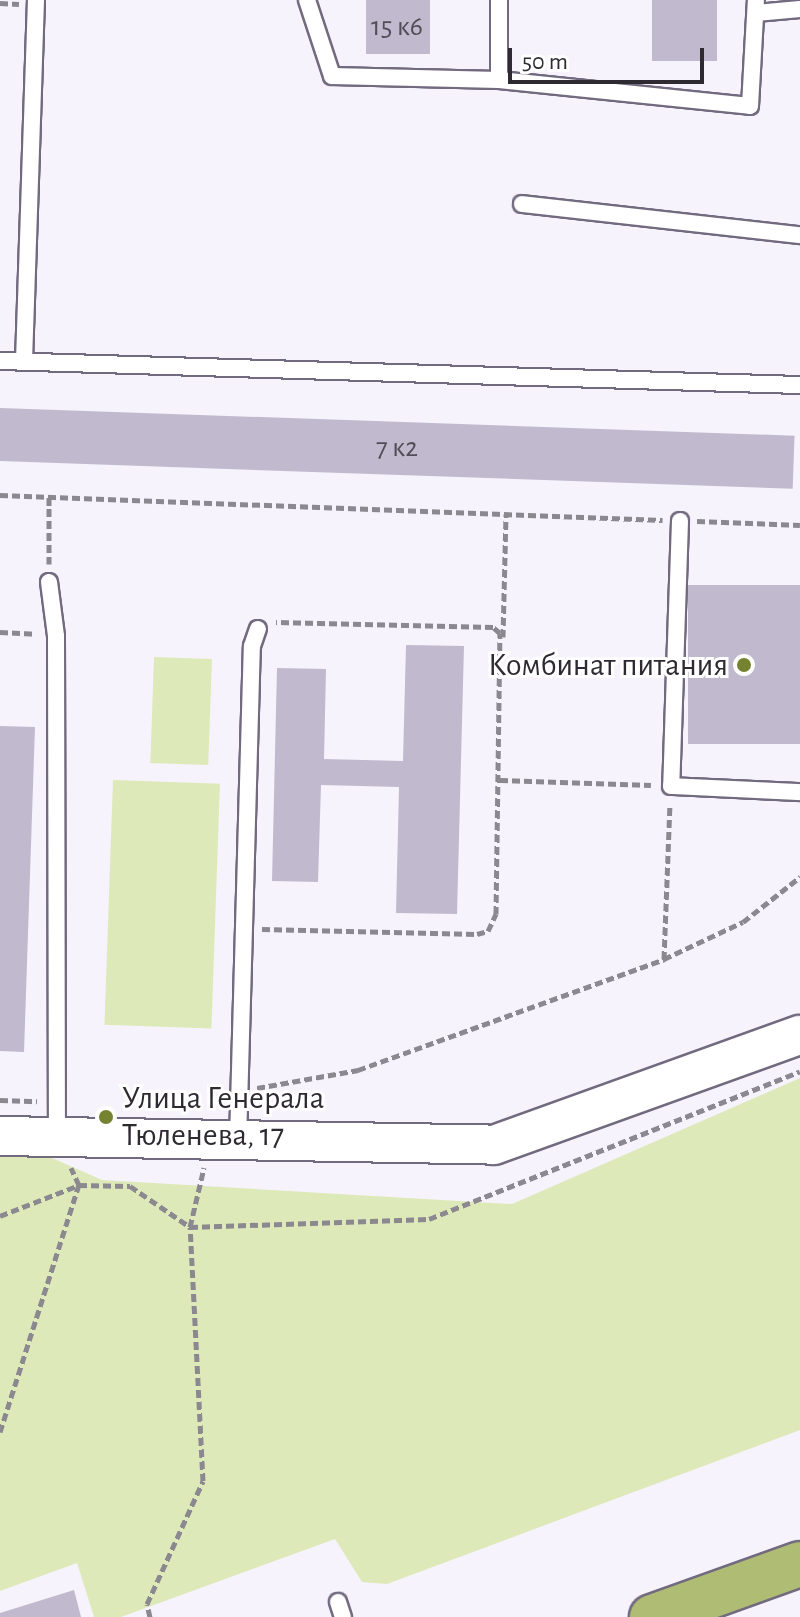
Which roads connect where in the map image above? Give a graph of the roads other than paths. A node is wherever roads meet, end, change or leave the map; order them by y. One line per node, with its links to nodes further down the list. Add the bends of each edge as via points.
1 (36, 0): 10 (lane)
2 (307, 0): 6 (lane, via 332,76)
3 (499, 0): 6 (lane)
4 (756, 6): 5 (lane); 6 (lane, via 750,106)
5 (800, 9)
6 (499, 80)
7 (522, 204): 8 (lane)
8 (800, 235)
9 (0, 361): 10 (lane)
10 (24, 361): 11 (lane)
11 (800, 385)
12 (680, 521): 15 (lane, via 671,786)
13 (49, 582): 18 (lane, via 56,636)
14 (258, 629): 19 (lane, via 252,646 239,1092)
15 (800, 792)
16 (800, 1035): 19 (street, via 494,1145)
17 (0, 1136): 18 (street)
18 (57, 1137): 19 (street)
19 (224, 1144)
20 (800, 1564): 21 (highway)
21 (652, 1617)

